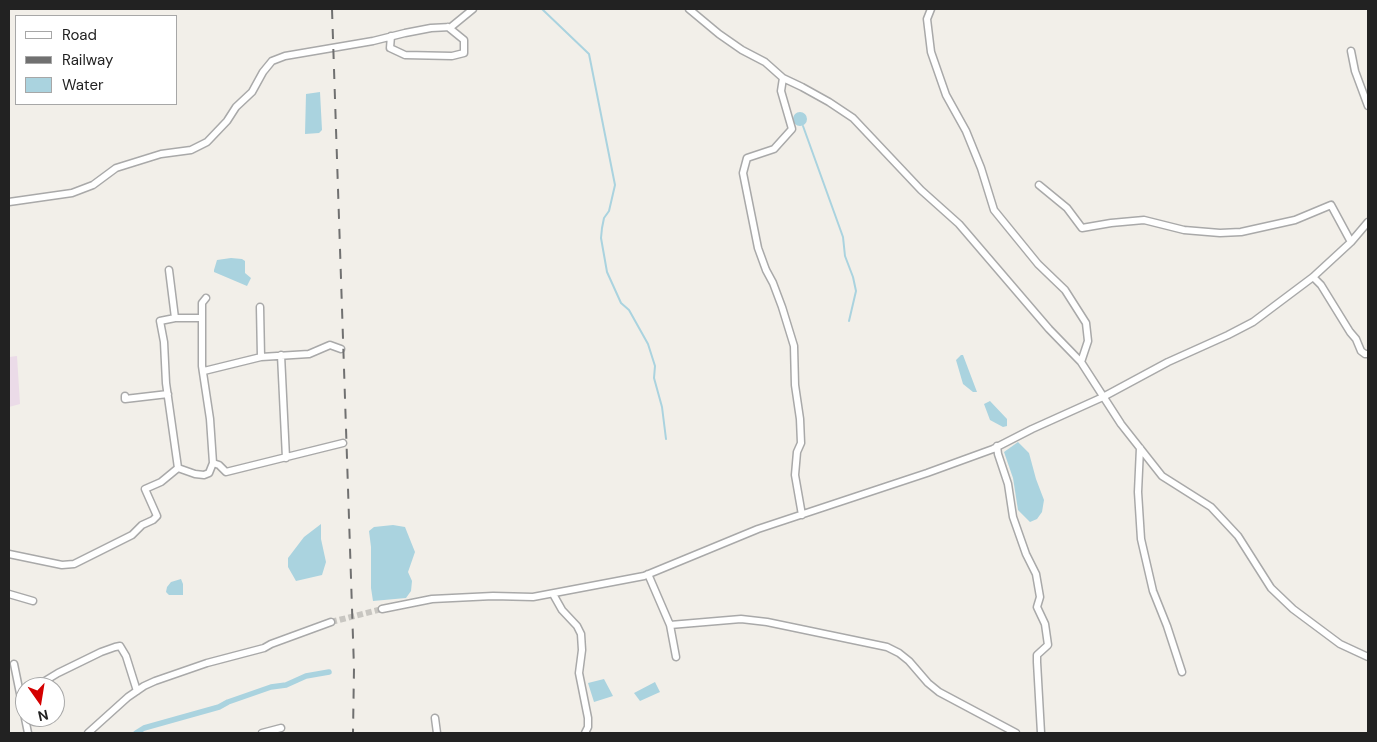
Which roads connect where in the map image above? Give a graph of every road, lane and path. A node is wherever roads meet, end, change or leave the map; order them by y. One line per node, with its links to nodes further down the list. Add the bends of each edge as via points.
1 (473, 9): 4 (street)
2 (689, 9): 7 (street)
3 (931, 9): 23 (street, via 927,19 931,52 946,95 982,168 994,210 1038,264 1066,290 1086,323 1088,341)
4 (448, 27): 5 (street); 5 (street, via 464,40 464,53 452,56 405,55 390,48)
5 (391, 36): 10 (street, via 272,61 252,92 208,142 191,150 161,154 116,168 94,185 72,193)
6 (1351, 50): 8 (street)
7 (783, 78): 23 (street, via 853,118 921,190 959,224); 34 (street, via 781,91 792,129 774,149 747,158 743,178 761,255 794,346 801,443 795,475)
8 (1368, 106)
9 (1039, 185): 12 (street, via 1067,208 1082,228 1144,220 1184,230 1241,232 1295,220 1331,205)
10 (9, 202)
11 (1368, 222): 12 (street)
12 (1351, 242): 14 (street)
13 (169, 270): 17 (street)
14 (1313, 277): 20 (street, via 1361,350); 27 (street, via 1236,332 1168,362)
15 (206, 298): 18 (street, via 202,303)
16 (260, 307): 22 (street)
17 (175, 318): 18 (street); 25 (street, via 160,321)
18 (202, 318): 24 (street)
19 (341, 349): 21 (street, via 330,345 309,354)
20 (1368, 354)
21 (281, 355): 22 (street); 31 (street)
22 (260, 357): 24 (street)
23 (1081, 362): 27 (street)
24 (204, 371): 32 (street)
25 (168, 394): 26 (street, via 125,399); 33 (street)
26 (125, 396)
27 (1103, 397): 29 (street); 30 (street)
28 (343, 443): 31 (street)
29 (997, 446): 34 (street); 57 (street, via 1013,517 1036,574 1040,597 1037,607 1045,624 1048,645 1037,655)
30 (1140, 448): 43 (street, via 1162,476 1211,507 1238,536 1271,588 1293,609 1340,644); 46 (street, via 1140,539 1153,591)
31 (286, 458): 32 (street, via 226,472)
32 (213, 463): 33 (street, via 209,473 204,475)
33 (178, 468): 35 (street, via 145,489 157,516 132,535 90,557 66,565)
34 (802, 515): 36 (street, via 758,529)
35 (9, 554)
36 (648, 574): 38 (street); 42 (street)
37 (9, 594): 39 (street)
38 (554, 594): 40 (street, via 432,599); 55 (street, via 581,634 579,673 588,718)
39 (33, 601)
40 (382, 609)
41 (331, 622): 49 (street, via 264,648 155,681)
42 (670, 624): 44 (street); 56 (street, via 750,620 887,647 909,661 939,692)
43 (1368, 657)
44 (676, 658)
45 (14, 664): 47 (street)
46 (1182, 672)
47 (17, 677)
48 (51, 677): 49 (street, via 120,646)
49 (138, 691): 52 (street)
50 (435, 718): 54 (street)
51 (281, 728): 53 (street)
52 (88, 733)
53 (262, 733)
54 (437, 733)
55 (585, 733)
56 (1016, 733)
57 (1041, 733)

